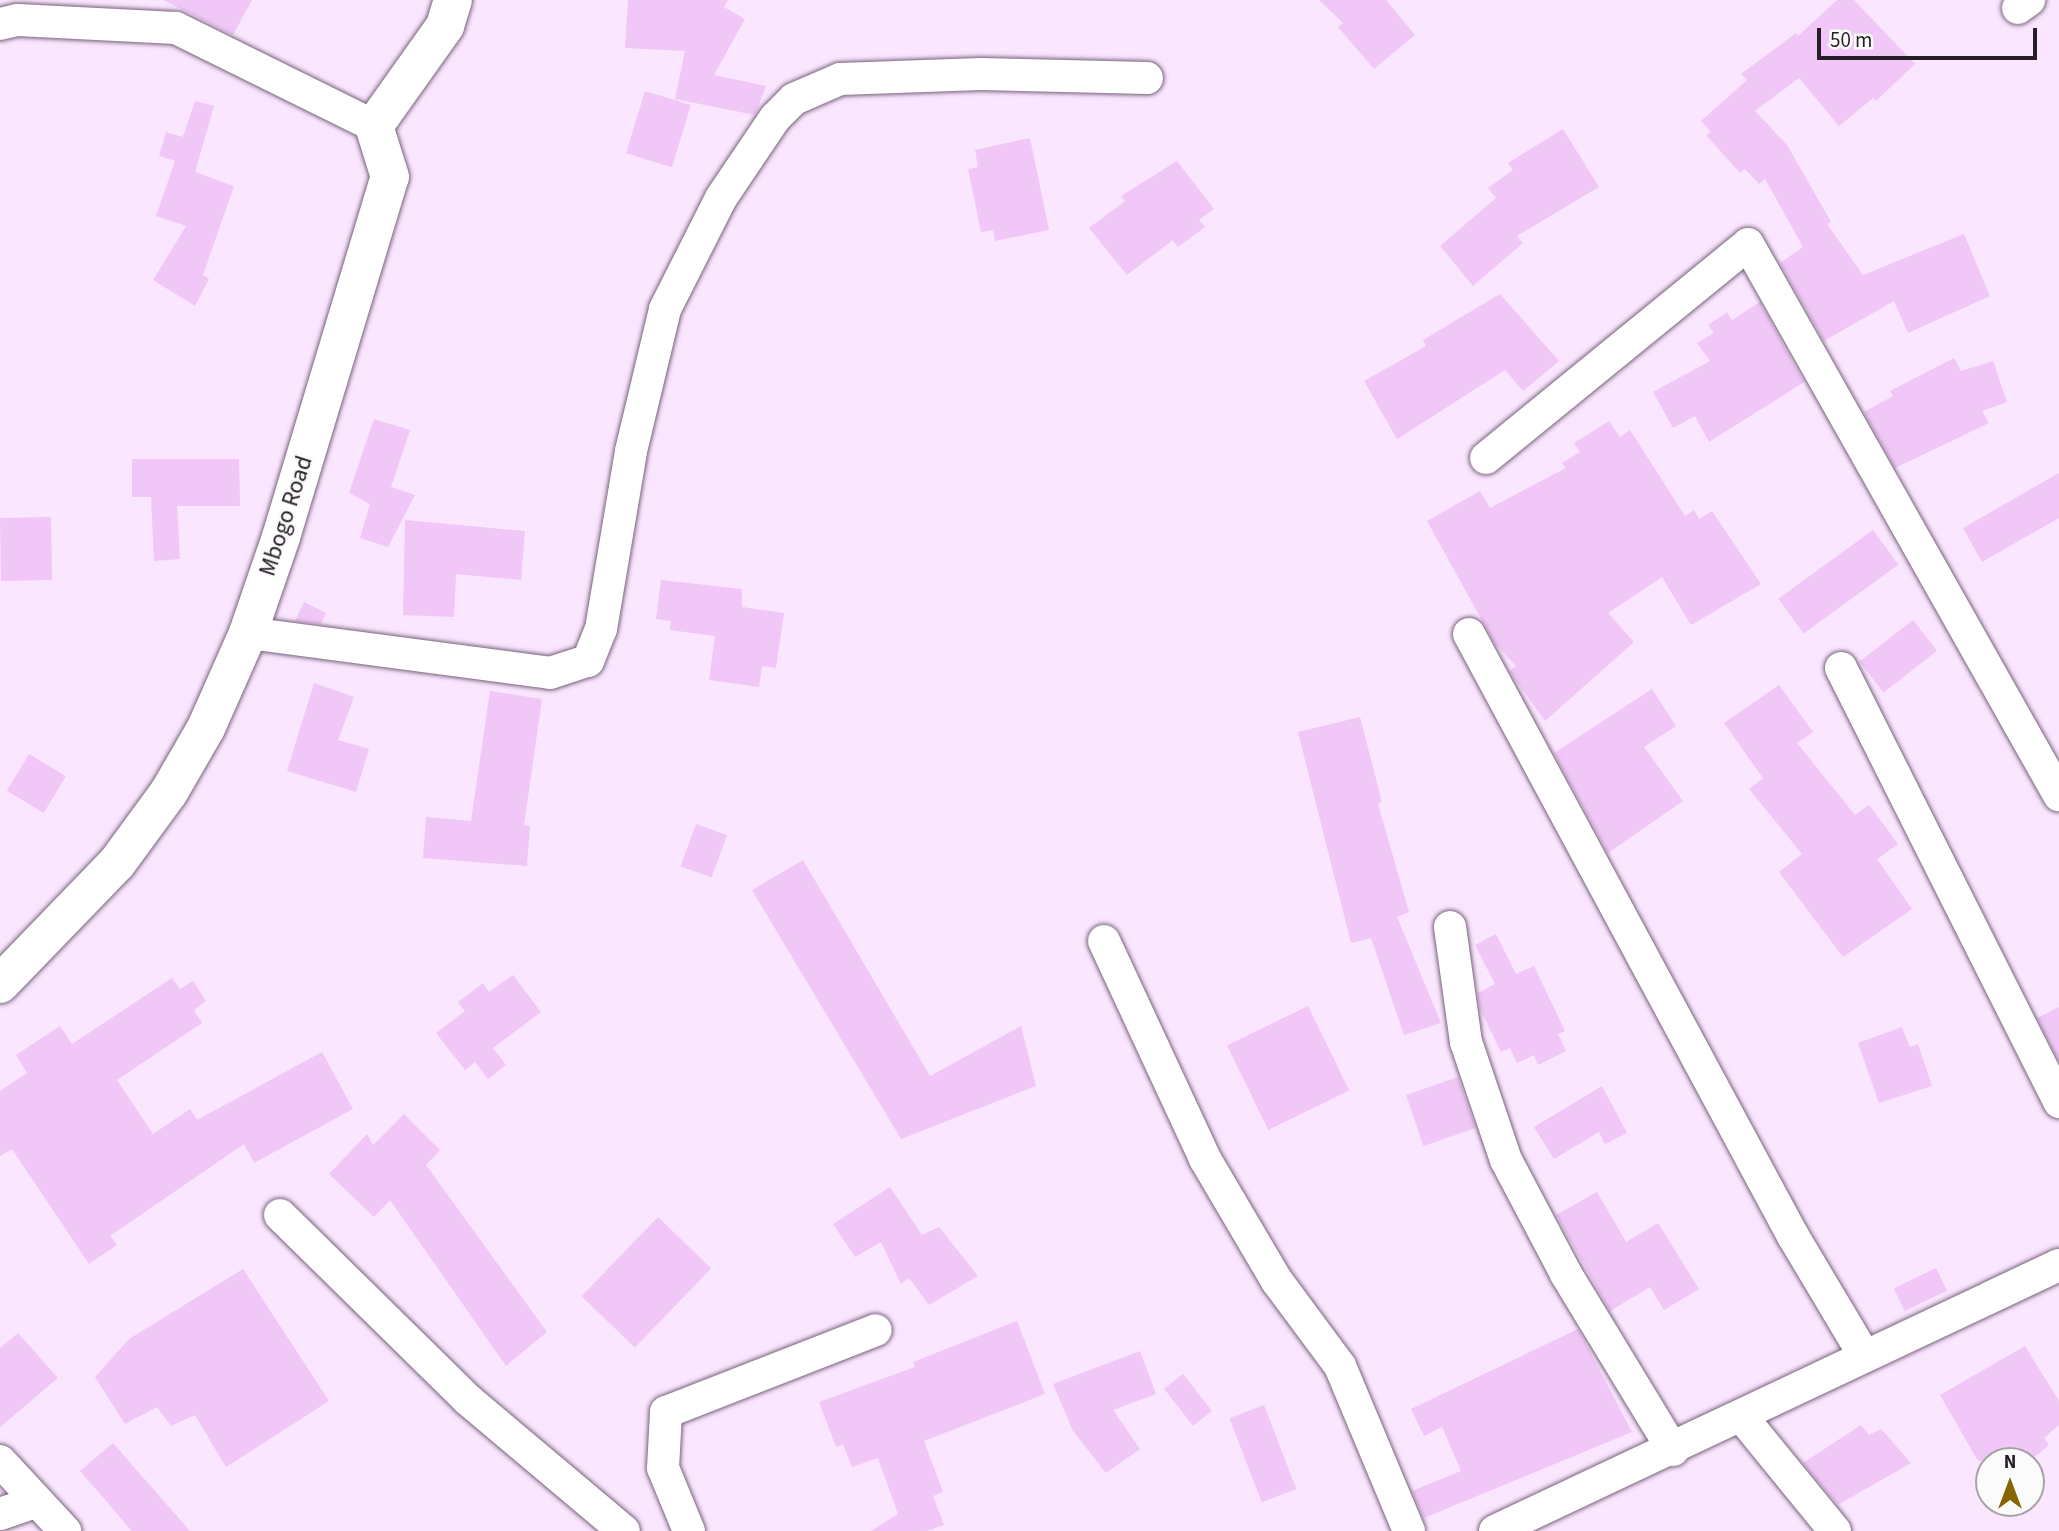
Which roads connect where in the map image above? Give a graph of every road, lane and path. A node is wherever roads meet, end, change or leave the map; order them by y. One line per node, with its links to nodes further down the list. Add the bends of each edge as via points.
1 (453, 0): 4 (main road, via 445,26)
2 (0, 24): 4 (street, via 19,20 176,28)
3 (1147, 78): 6 (street, via 981,74 840,79 794,99 775,118 722,198 665,309 631,451 601,629 588,661 550,673)
4 (374, 126): 6 (main road, Mbogo Road, via 390,177)
5 (1486, 458): 9 (street, via 1748,244)
6 (248, 633): 12 (main road, Mbogo Road, via 206,728 169,792 117,863)
7 (1468, 634): 17 (street, via 1793,1236)
8 (1841, 668): 13 (street)
9 (2059, 795)
10 (1450, 927): 19 (street, via 1466,1042 1506,1160 1566,1274)
11 (1104, 941): 26 (street, via 1205,1159 1277,1281 1340,1366)
12 (0, 984)
13 (2059, 1102)
14 (280, 1215): 24 (street, via 467,1399)
15 (2059, 1265): 17 (street)
16 (876, 1330): 25 (street, via 666,1412 663,1468)
17 (1864, 1355): 18 (street)
18 (1742, 1417): 19 (street); 28 (street)
19 (1673, 1450): 27 (street)
20 (0, 1461): 21 (street)
21 (37, 1501): 22 (street); 23 (street)
22 (0, 1514)
23 (65, 1531)
24 (624, 1531)
25 (689, 1531)
26 (1409, 1531)
27 (1495, 1531)
28 (1835, 1531)

